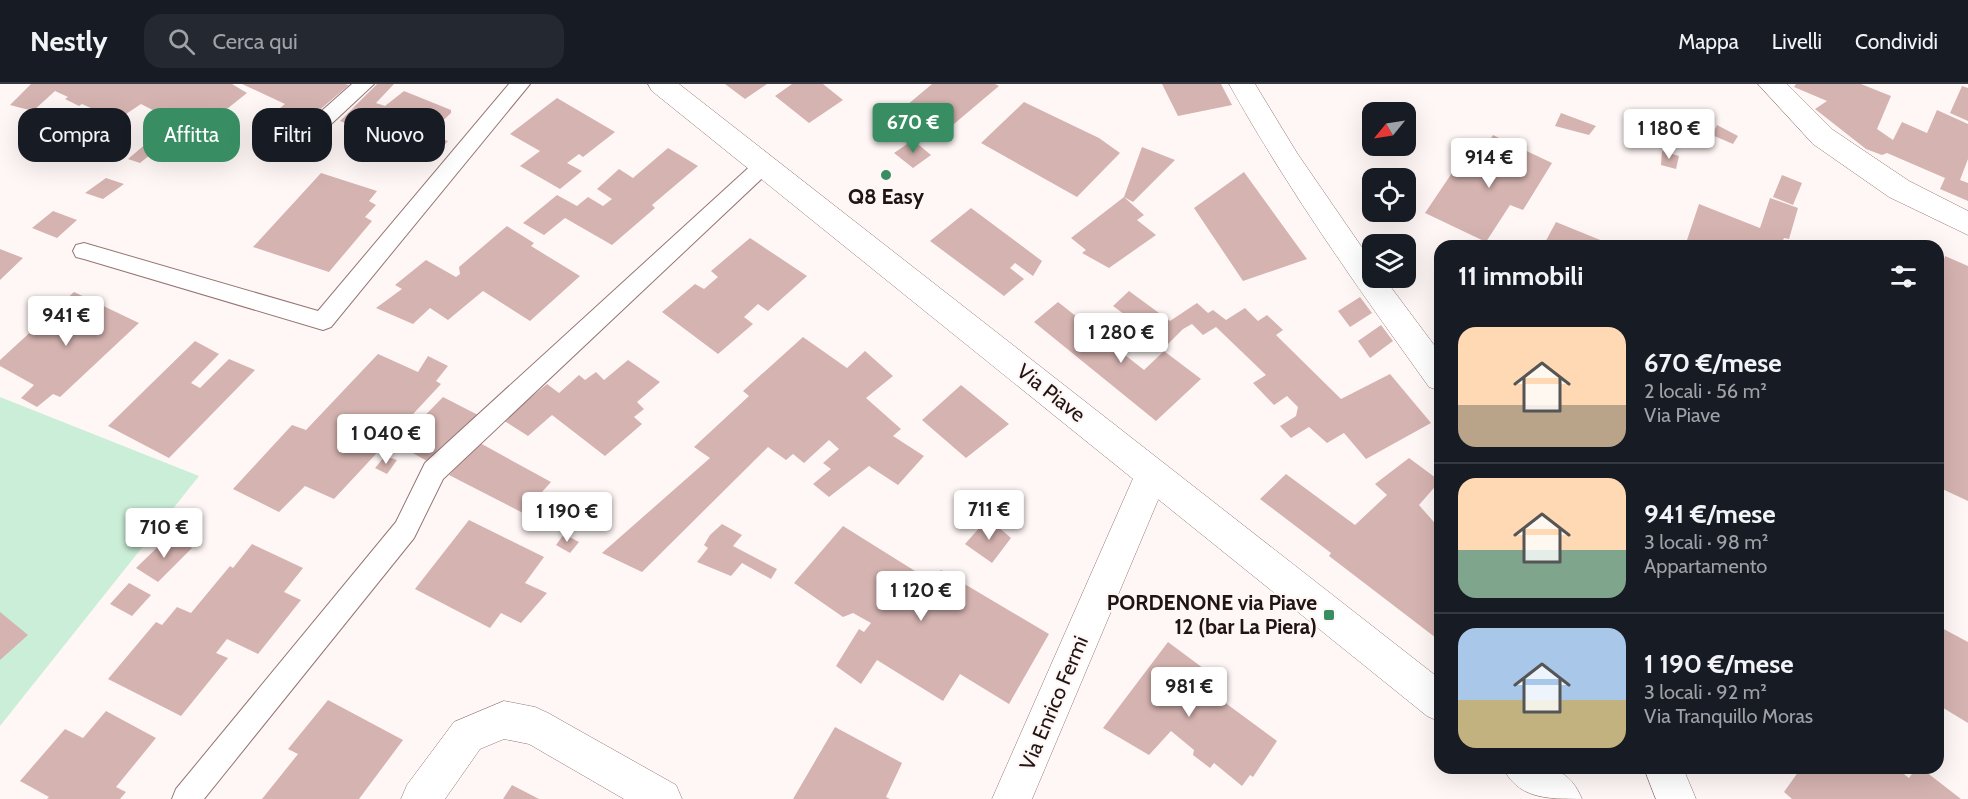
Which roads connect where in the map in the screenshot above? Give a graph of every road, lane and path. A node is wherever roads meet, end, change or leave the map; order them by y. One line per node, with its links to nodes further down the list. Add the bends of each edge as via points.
1 (364, 84): 6 (lane)
2 (520, 84): 9 (lane, via 323,321)
3 (661, 84): 7 (street, Via Piave)
4 (1242, 84): 10 (street, via 1272,139)
5 (1771, 84): 8 (street, via 1823,137 1899,189)
6 (332, 113)
7 (764, 165): 11 (street, Via Piave); 15 (lane, via 434,471 405,530)
8 (1968, 224)
9 (84, 251)
10 (1434, 370)
11 (1152, 474): 12 (street, Via Piave); 18 (street, Via Enrico Fermi)
12 (1434, 698)
13 (1530, 774): 19 (street)
14 (1665, 774): 20 (street)
15 (186, 799)
16 (421, 799): 17 (street, via 467,735 504,720 535,726)
17 (662, 799)
18 (1012, 799)
19 (1562, 799)
20 (1676, 799)

